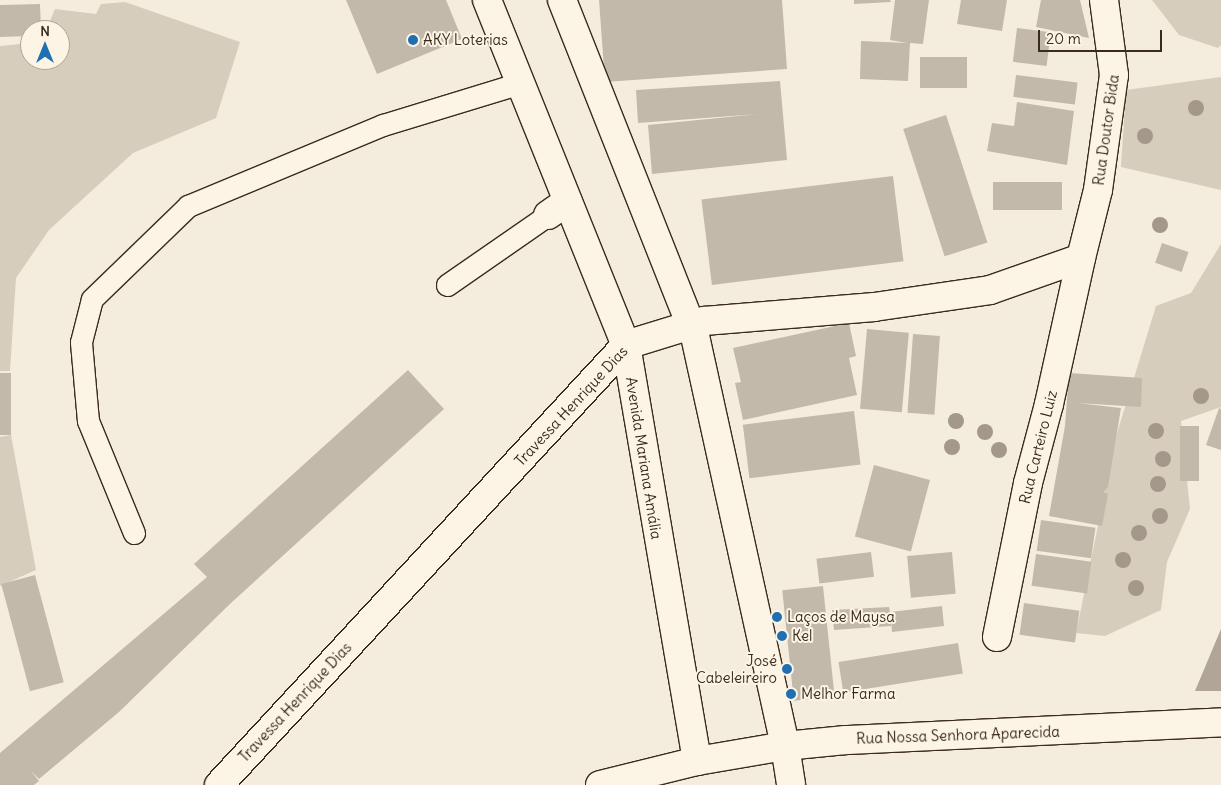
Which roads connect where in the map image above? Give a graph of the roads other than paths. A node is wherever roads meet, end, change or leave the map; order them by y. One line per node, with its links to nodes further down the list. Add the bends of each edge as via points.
1 (487, 0): 4 (main road, Avenida Mariana Amália)
2 (562, 0): 8 (main road)
3 (1104, 0): 6 (main road, Rua Doutor Bida, via 1114,74 1098,190)
4 (520, 83): 5 (main road, Avenida Mariana Amália); 10 (lane, via 383,125 188,206 92,299 81,342 88,422)
5 (558, 208): 7 (lane); 9 (main road, Avenida Mariana Amália)
6 (1081, 258): 8 (main road, Travessa Henrique Dias, via 990,290 874,307); 11 (main road, Rua Carteiro Luiz, via 1050,404 1028,483)
7 (447, 285)
8 (691, 323): 9 (main road, Travessa Henrique Dias); 13 (main road)
9 (626, 344): 14 (main road, Avenida Mariana Amália); 15 (main road, Travessa Henrique Dias)
10 (134, 533)
11 (997, 637)
12 (1221, 722): 13 (main road, Rua Nossa Senhora Aparecida, via 846,740)
13 (784, 746): 14 (main road, Rua Nossa Senhora Aparecida); 17 (main road)
14 (697, 761): 16 (main road)
15 (219, 785)
16 (600, 785)
17 (791, 785)

